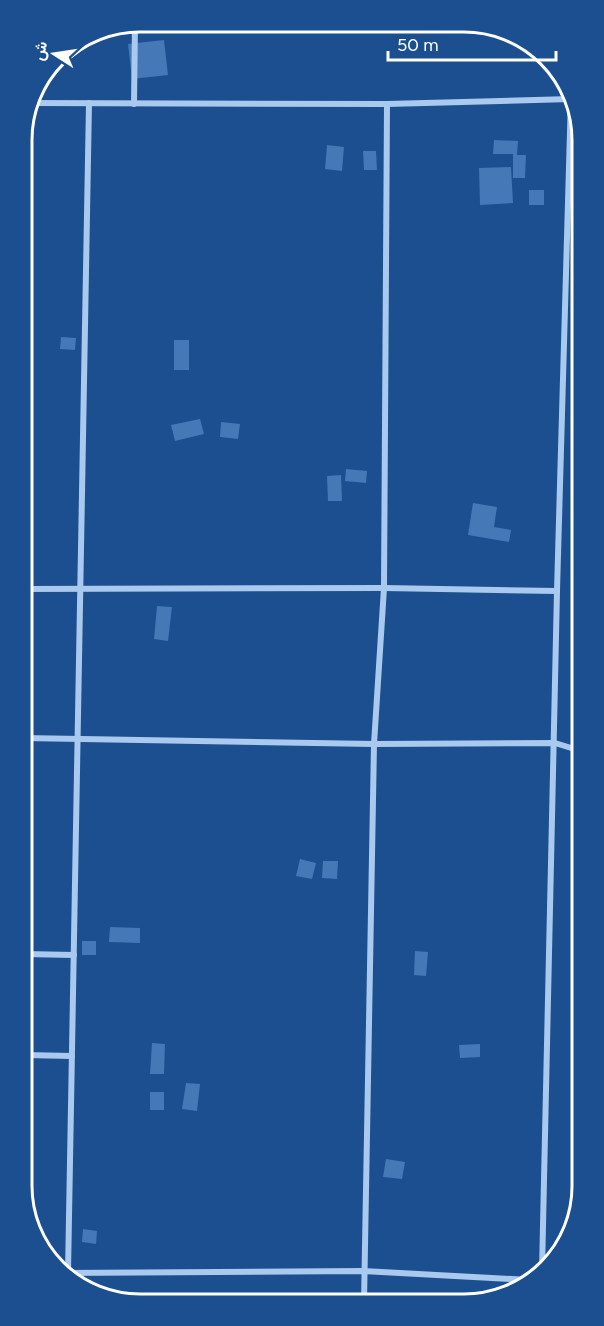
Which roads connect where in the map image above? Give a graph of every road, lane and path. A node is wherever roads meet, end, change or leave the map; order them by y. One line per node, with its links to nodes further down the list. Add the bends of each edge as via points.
1 (135, 32): 5 (street)
2 (564, 98): 6 (street)
3 (38, 103): 4 (street)
4 (90, 103): 5 (street); 10 (street)
5 (134, 104): 6 (street)
6 (387, 104): 8 (street)
7 (570, 119): 11 (street)
8 (384, 588): 10 (street); 11 (street); 15 (street)
9 (32, 589): 10 (street)
10 (80, 589): 13 (street)
11 (557, 591): 14 (street)
12 (32, 738): 13 (street)
13 (78, 738): 15 (street); 18 (street)
14 (555, 743): 15 (street); 16 (street); 21 (street)
15 (374, 744): 23 (street)
16 (572, 748)
17 (32, 954): 18 (street)
18 (74, 955): 20 (street)
19 (32, 1055): 20 (street)
20 (72, 1056): 22 (street)
21 (542, 1262)
22 (68, 1268)
23 (363, 1271): 24 (street); 25 (street); 26 (street)
24 (75, 1273)
25 (519, 1279)
26 (364, 1294)

